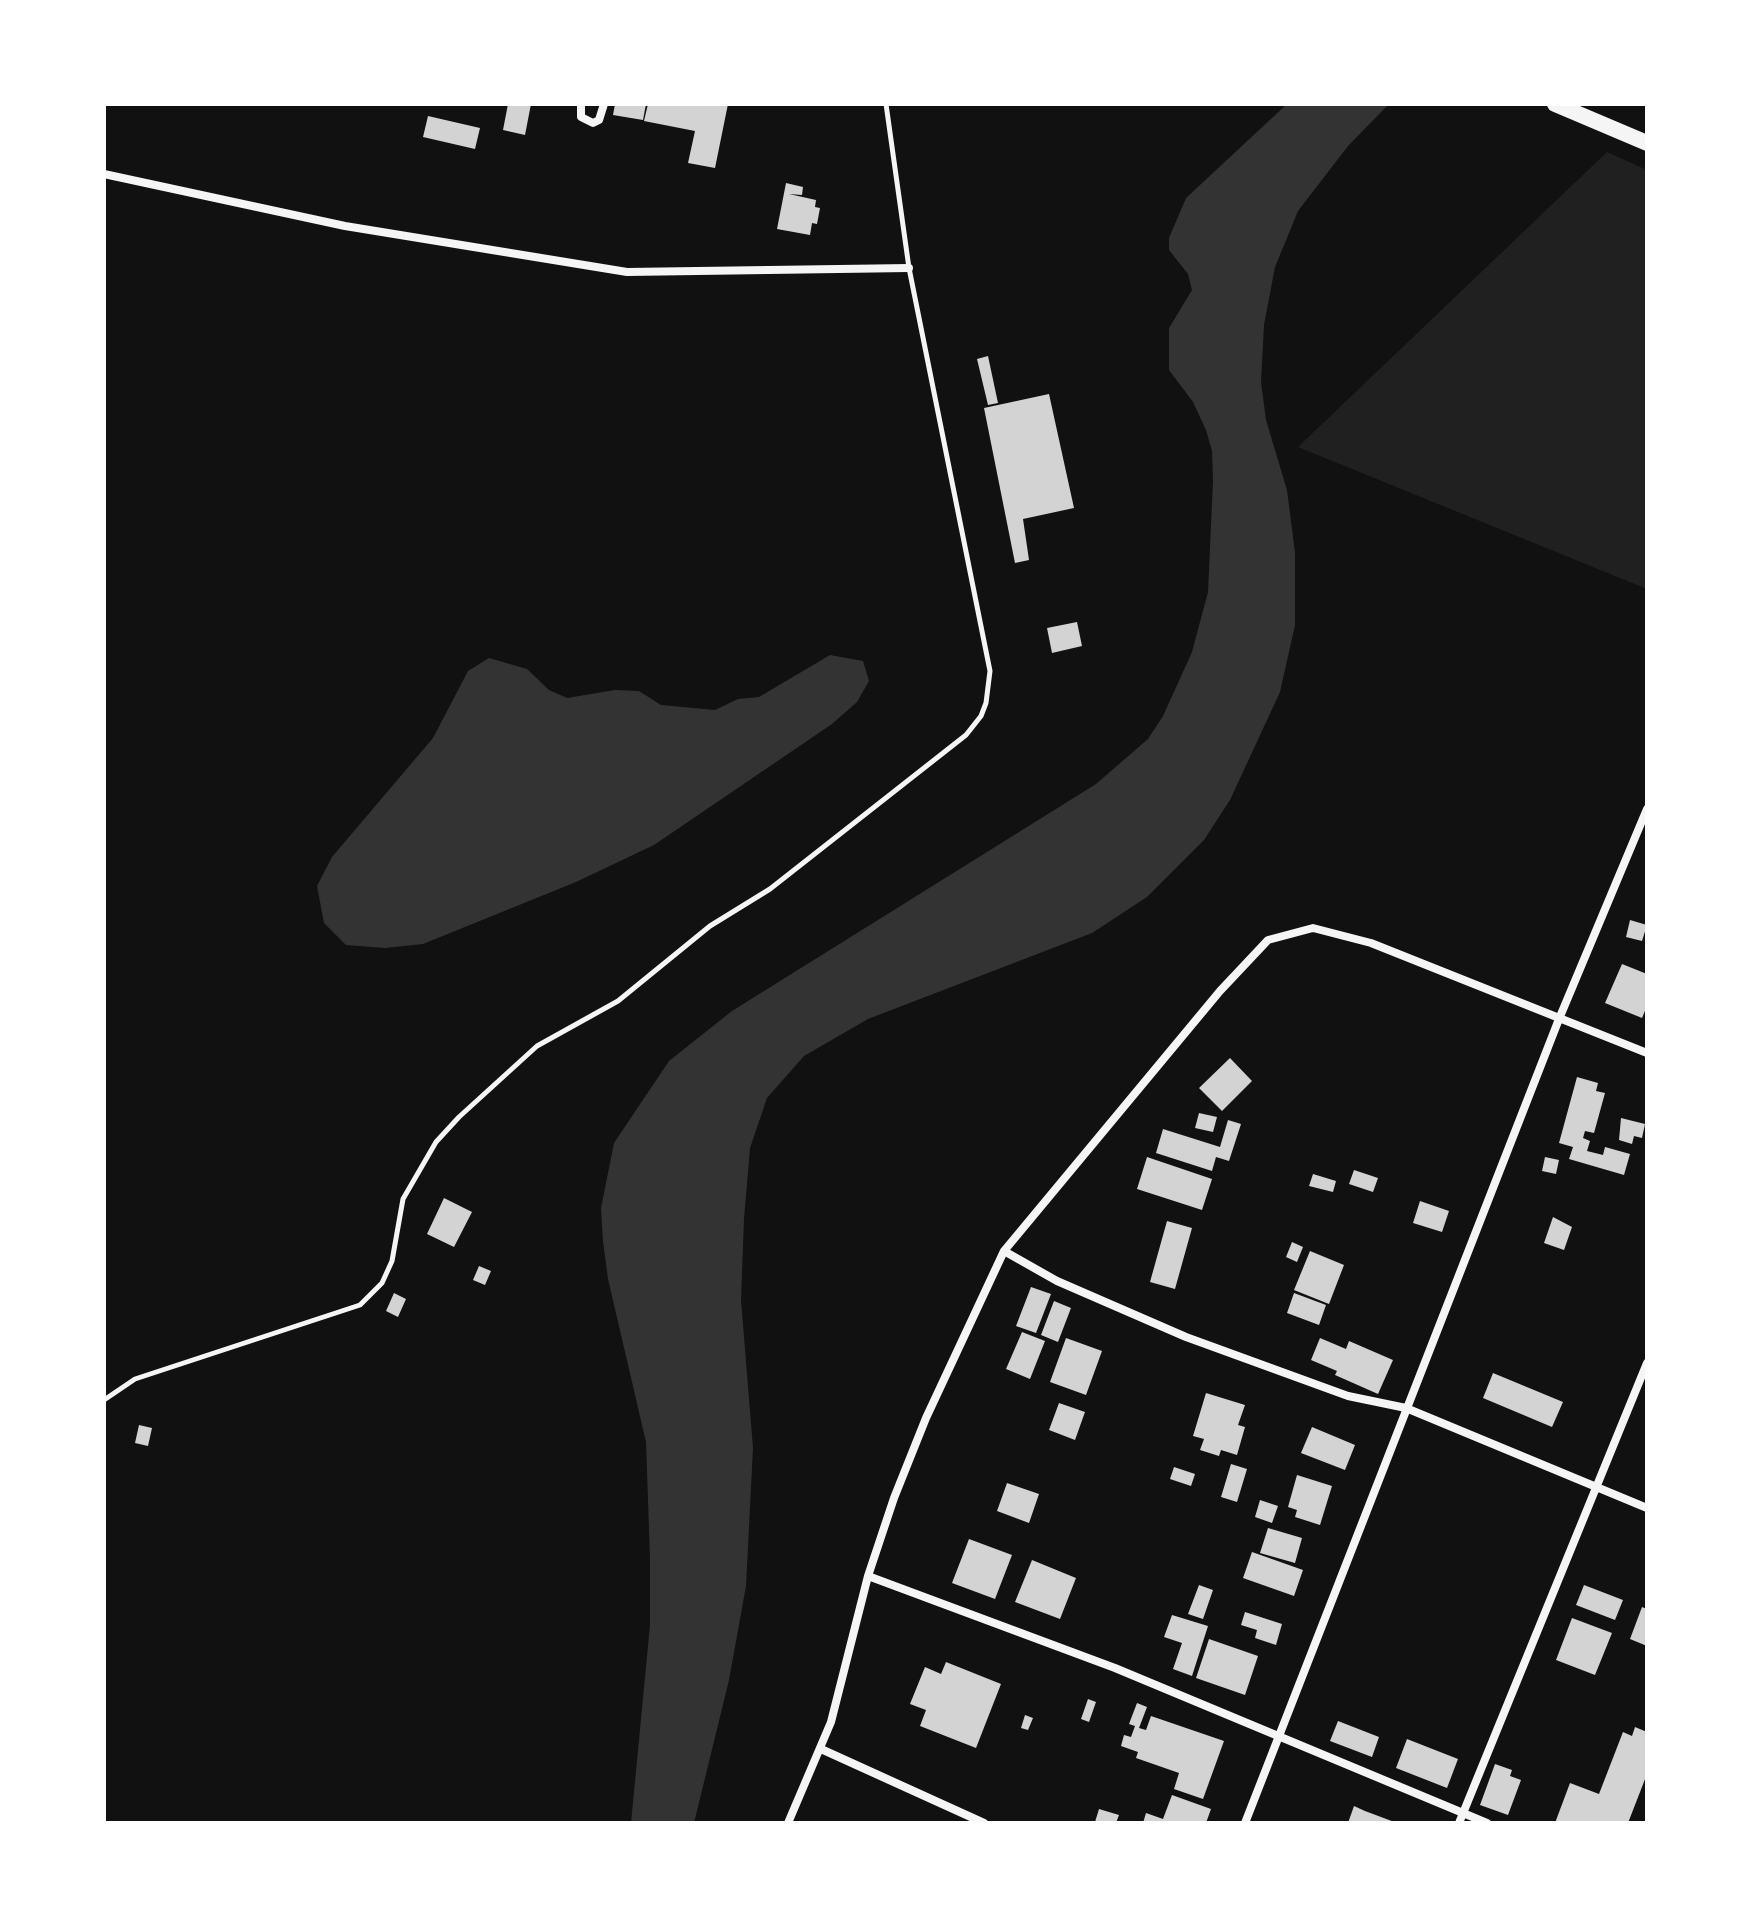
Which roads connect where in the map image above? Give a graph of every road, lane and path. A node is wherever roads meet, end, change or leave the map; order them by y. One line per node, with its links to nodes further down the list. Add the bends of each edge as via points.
1 (581, 104): 2 (street, via 581,117 593,123)
2 (604, 104)
3 (886, 104): 7 (lane)
4 (1555, 104): 5 (main road)
5 (1647, 143)
6 (104, 174): 7 (street, via 345,226 627,272)
7 (909, 268): 13 (lane, via 990,671 986,703 974,726 770,889 710,926 618,1001 537,1046 459,1117 436,1142 403,1199 392,1261 382,1283 360,1305 135,1379)
8 (1647, 809): 9 (street)
9 (1559, 1019): 10 (street); 11 (street, via 1424,962 1313,928 1268,940); 14 (street)
10 (1647, 1053)
11 (1004, 1251): 14 (street, via 1070,1287 1211,1347 1348,1396); 17 (street, via 926,1418)
12 (1647, 1363): 15 (street)
13 (104, 1400)
14 (1406, 1408): 15 (street); 18 (street)
15 (1596, 1487): 16 (street); 20 (street)
16 (1647, 1508)
17 (868, 1576): 18 (street, via 1115,1668); 19 (street)
18 (1277, 1738): 20 (street); 23 (street)
19 (821, 1749): 21 (street); 22 (street)
20 (1463, 1812): 24 (street); 25 (street)
21 (788, 1823)
22 (984, 1823)
23 (1245, 1823)
24 (1459, 1823)
25 (1487, 1823)

